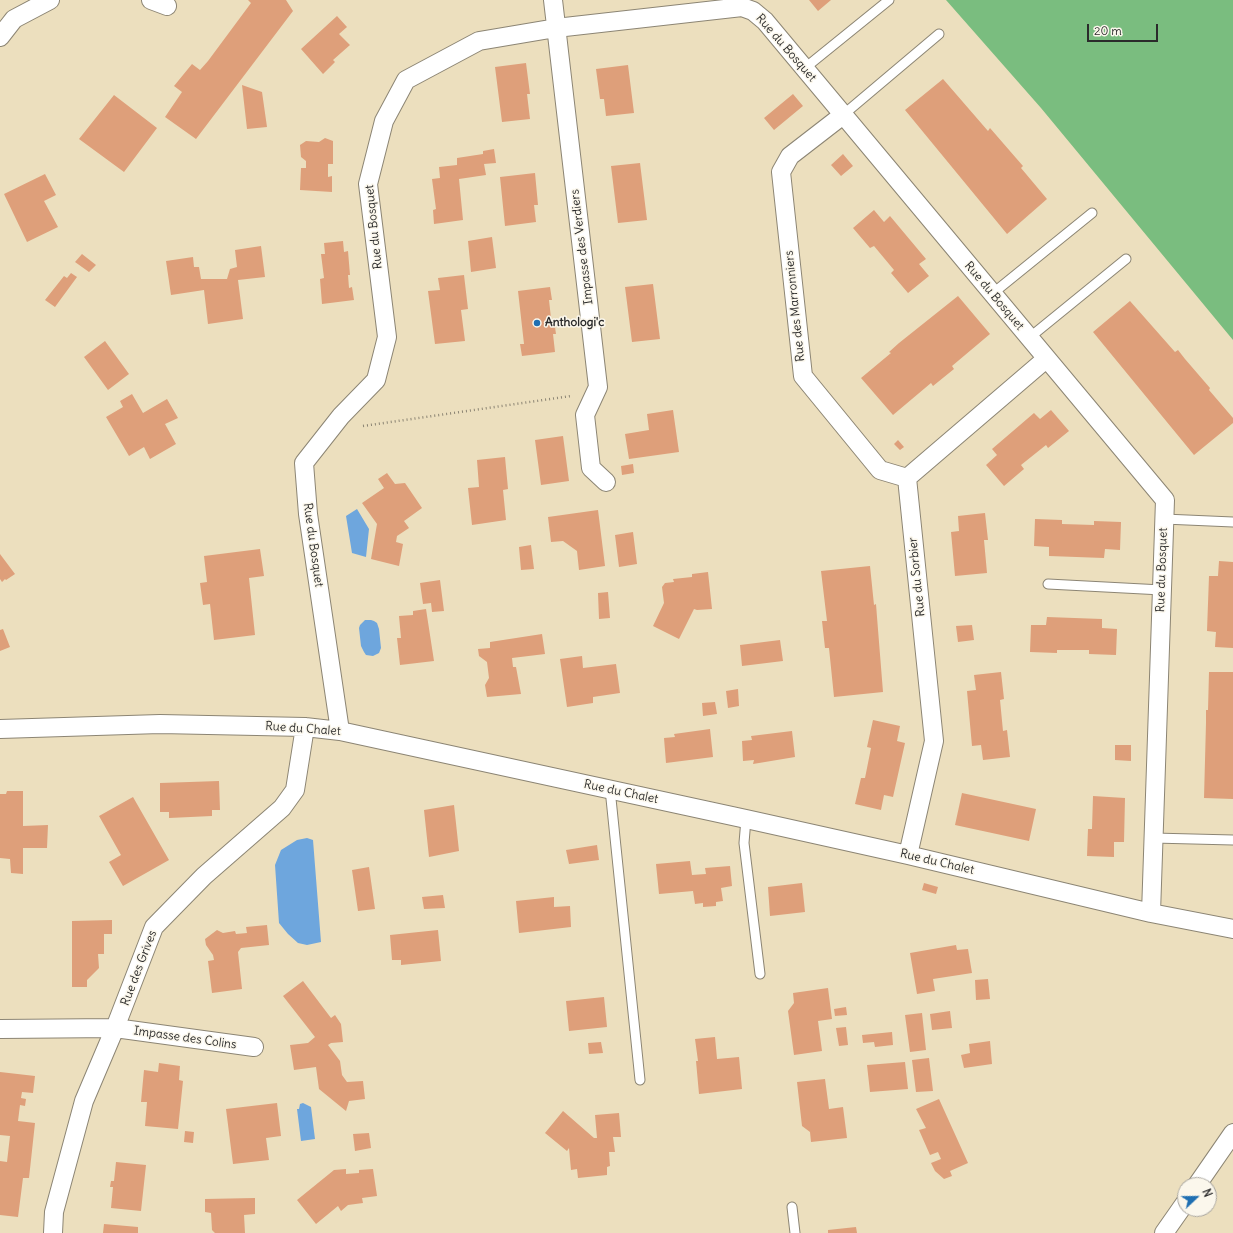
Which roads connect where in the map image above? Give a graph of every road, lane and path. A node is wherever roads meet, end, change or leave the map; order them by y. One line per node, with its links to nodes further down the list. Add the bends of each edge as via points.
1 (50, 0): 8 (street, via 14,19)
2 (150, 0): 5 (street)
3 (553, 0): 6 (street, Impasse des Verdiers)
4 (889, 0): 9 (lane)
5 (167, 6)
6 (556, 28): 9 (street, Rue du Bosquet, via 742,7 753,11 765,21); 16 (street, Impasse des Verdiers, via 598,387); 17 (street, Rue du Bosquet, via 479,41 406,80 384,121 368,184 387,337 376,380)
7 (939, 34): 10 (lane)
8 (0, 37)
9 (805, 68): 10 (street, Rue du Bosquet)
10 (843, 115): 13 (street, Rue du Bosquet); 18 (street, Rue des Marronniers, via 790,156 781,172 803,376 880,470)
11 (1092, 213): 13 (lane)
12 (1126, 259): 14 (lane)
13 (992, 294): 14 (street, Rue du Bosquet)
14 (1029, 338): 15 (street, Rue du Bosquet)
15 (1046, 359): 18 (street); 20 (street, Rue du Bosquet, via 1165,500)
16 (596, 392): 17 (path); 19 (street, Impasse des Verdiers, via 585,415 591,468)
17 (330, 430): 26 (street, Rue du Bosquet, via 304,463 308,514)
18 (907, 478): 31 (street, Rue du Sorbier, via 934,741)
19 (606, 482)
20 (1164, 519): 21 (lane); 23 (street, Rue du Bosquet)
21 (1233, 522)
22 (1048, 584): 23 (lane)
23 (1162, 590): 29 (street, Rue du Bosquet)
24 (305, 727): 25 (street, Rue du Chalet, via 160,724); 26 (street, Rue du Chalet); 35 (street, Rue des Grives, via 295,790 282,808 204,876 154,927)
25 (0, 729)
26 (340, 731): 27 (street, Rue du Chalet)
27 (610, 789): 28 (street, Rue du Chalet); 38 (lane)
28 (746, 819): 31 (street, Rue du Chalet); 34 (lane, via 744,843)
29 (1153, 838): 30 (lane); 32 (street, Rue du Bosquet)
30 (1233, 840)
31 (908, 855): 32 (street, Rue du Chalet)
32 (1151, 914): 33 (street, Rue du Chalet)
33 (1233, 929)
34 (760, 974)
35 (115, 1028): 36 (street, Impasse des Colins); 37 (street, Impasse des Colins); 43 (street, Rue des Grives, via 84,1100 54,1212)
36 (0, 1029)
37 (254, 1047)
38 (640, 1080)
39 (1233, 1133): 40 (street)
40 (1203, 1177)
41 (792, 1208): 44 (lane)
42 (1177, 1214): 45 (street)
43 (53, 1233)
44 (795, 1233)
45 (1164, 1233)

